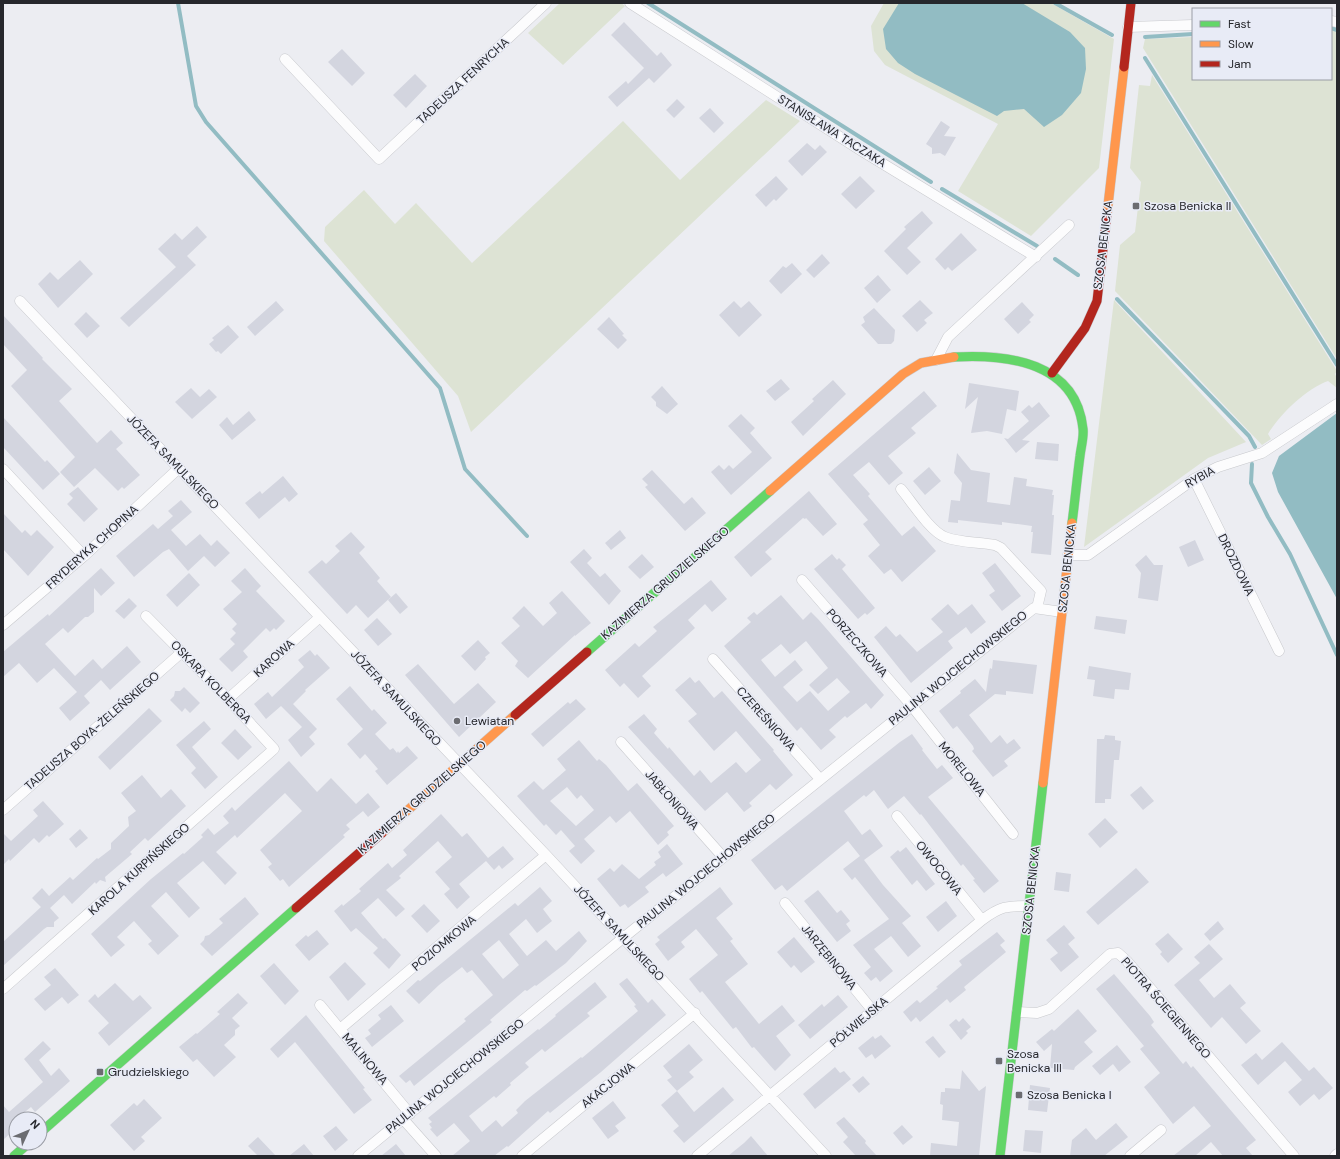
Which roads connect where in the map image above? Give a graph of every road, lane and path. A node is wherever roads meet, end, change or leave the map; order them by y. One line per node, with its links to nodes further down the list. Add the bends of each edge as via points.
1 (546, 3): 6 (street, TADEUSZA FENRYCHA, via 379,159)
2 (630, 3): 8 (street, STANISŁAWA TACZAKA, via 862,151)
3 (1131, 3): 5 (street, SZOSA BENICKA)
4 (1192, 24): 5 (street)
5 (1128, 30): 11 (street, SZOSA BENICKA, via 1097,301 1085,328)
6 (285, 59)
7 (1069, 225): 8 (street)
8 (1036, 257): 10 (street, via 948,337)
9 (20, 301): 13 (street, JÓZEFA SAMULSKIEGO)
10 (936, 360): 11 (street, KAZIMIERZA GRUDZIELSKIEGO, via 959,357 1022,361); 32 (street, KAZIMIERZA GRUDZIELSKIEGO, via 919,363 903,374)
11 (1052, 373): 17 (street, SZOSA BENICKA, via 1072,395 1083,429)
12 (1337, 404): 15 (street, RYBIA, via 1262,453 1218,467)
13 (179, 468): 18 (street, FRYDERYKA CHOPINA); 23 (street, JÓZEFA SAMULSKIEGO)
14 (3, 469): 18 (street)
15 (1194, 479): 17 (street, RYBIA, via 1088,555); 25 (street, DROZDOWA)
16 (901, 488): 20 (street, via 943,537 1001,548 1041,591)
17 (1068, 555): 21 (street, SZOSA BENICKA)
18 (84, 556): 24 (street, FRYDERYKA CHOPINA)
19 (802, 580): 29 (street, PORZECZKOWA)
20 (1037, 608): 21 (street, PAULINA WOJCIECHOWSKIEGO); 29 (street, PAULINA WOJCIECHOWSKIEGO)
21 (1062, 612): 40 (street, SZOSA BENICKA)
22 (146, 616): 26 (street, OSKARA KOLBERGA)
23 (320, 617): 28 (street, KAROWA); 32 (street, JÓZEFA SAMULSKIEGO)
24 (3, 625)
25 (1279, 651)
26 (182, 652): 28 (street, OSKARA KOLBERGA); 34 (street, TADEUSZA BOYA-ŻELEŃSKIEGO)
27 (712, 659): 33 (street, CZEREŚNIOWA)
28 (228, 699): 31 (street, OSKARA KOLBERGA)
29 (911, 705): 33 (street, PAULINA WOJCIECHOWSKIEGO); 36 (street, MORELOWA)
30 (621, 742): 38 (street, JABŁONIOWA)
31 (274, 749): 43 (street, KAROLA KURPIŃSKIEGO)
32 (459, 764): 37 (street, JÓZEFA SAMULSKIEGO); 51 (street, KAZIMIERZA GRUDZIELSKIEGO)
33 (820, 779): 38 (street, PAULINA WOJCIECHOWSKIEGO)
34 (3, 810)
35 (897, 816): 41 (street, OWOCOWA)
36 (1013, 834)
37 (546, 855): 42 (street, JÓZEFA SAMULSKIEGO); 48 (street, POZIOMKOWA)
38 (723, 857): 42 (street, PAULINA WOJCIECHOWSKIEGO)
39 (785, 903): 45 (street, JARZĘBINOWA)
40 (1029, 906): 41 (street, PÓŁWIEJSKA, via 997,909); 46 (street, SZOSA BENICKA)
41 (982, 920): 45 (street, PÓŁWIEJSKA)
42 (623, 938): 47 (street, JÓZEFA SAMULSKIEGO); 50 (street, PAULINA WOJCIECHOWSKIEGO)
43 (3, 989)
44 (320, 1005): 48 (street, MALINOWA)
45 (873, 1011): 49 (street, PÓŁWIEJSKA)
46 (1017, 1012): 59 (street, SZOSA BENICKA); 61 (street, PIOTRA ŚCIEGIENNEGO, via 1037,1013 1049,1008 1110,954 1118,953)
47 (695, 1013): 49 (street, JÓZEFA SAMULSKIEGO); 56 (street, AKACJOWA)
48 (340, 1029): 50 (street, MALINOWA)
49 (771, 1095): 57 (street, PÓŁWIEJSKA); 58 (street, JÓZEFA SAMULSKIEGO)
50 (407, 1116): 54 (street, PAULINA WOJCIECHOWSKIEGO); 55 (street, MALINOWA)
51 (48, 1126)
52 (1162, 1130): 60 (street)
53 (1337, 1154): 62 (street)
54 (358, 1156)
55 (436, 1156)
56 (522, 1156)
57 (697, 1156)
58 (826, 1156)
59 (1000, 1156)
60 (1130, 1156)
61 (1294, 1156)
62 (1335, 1156)

